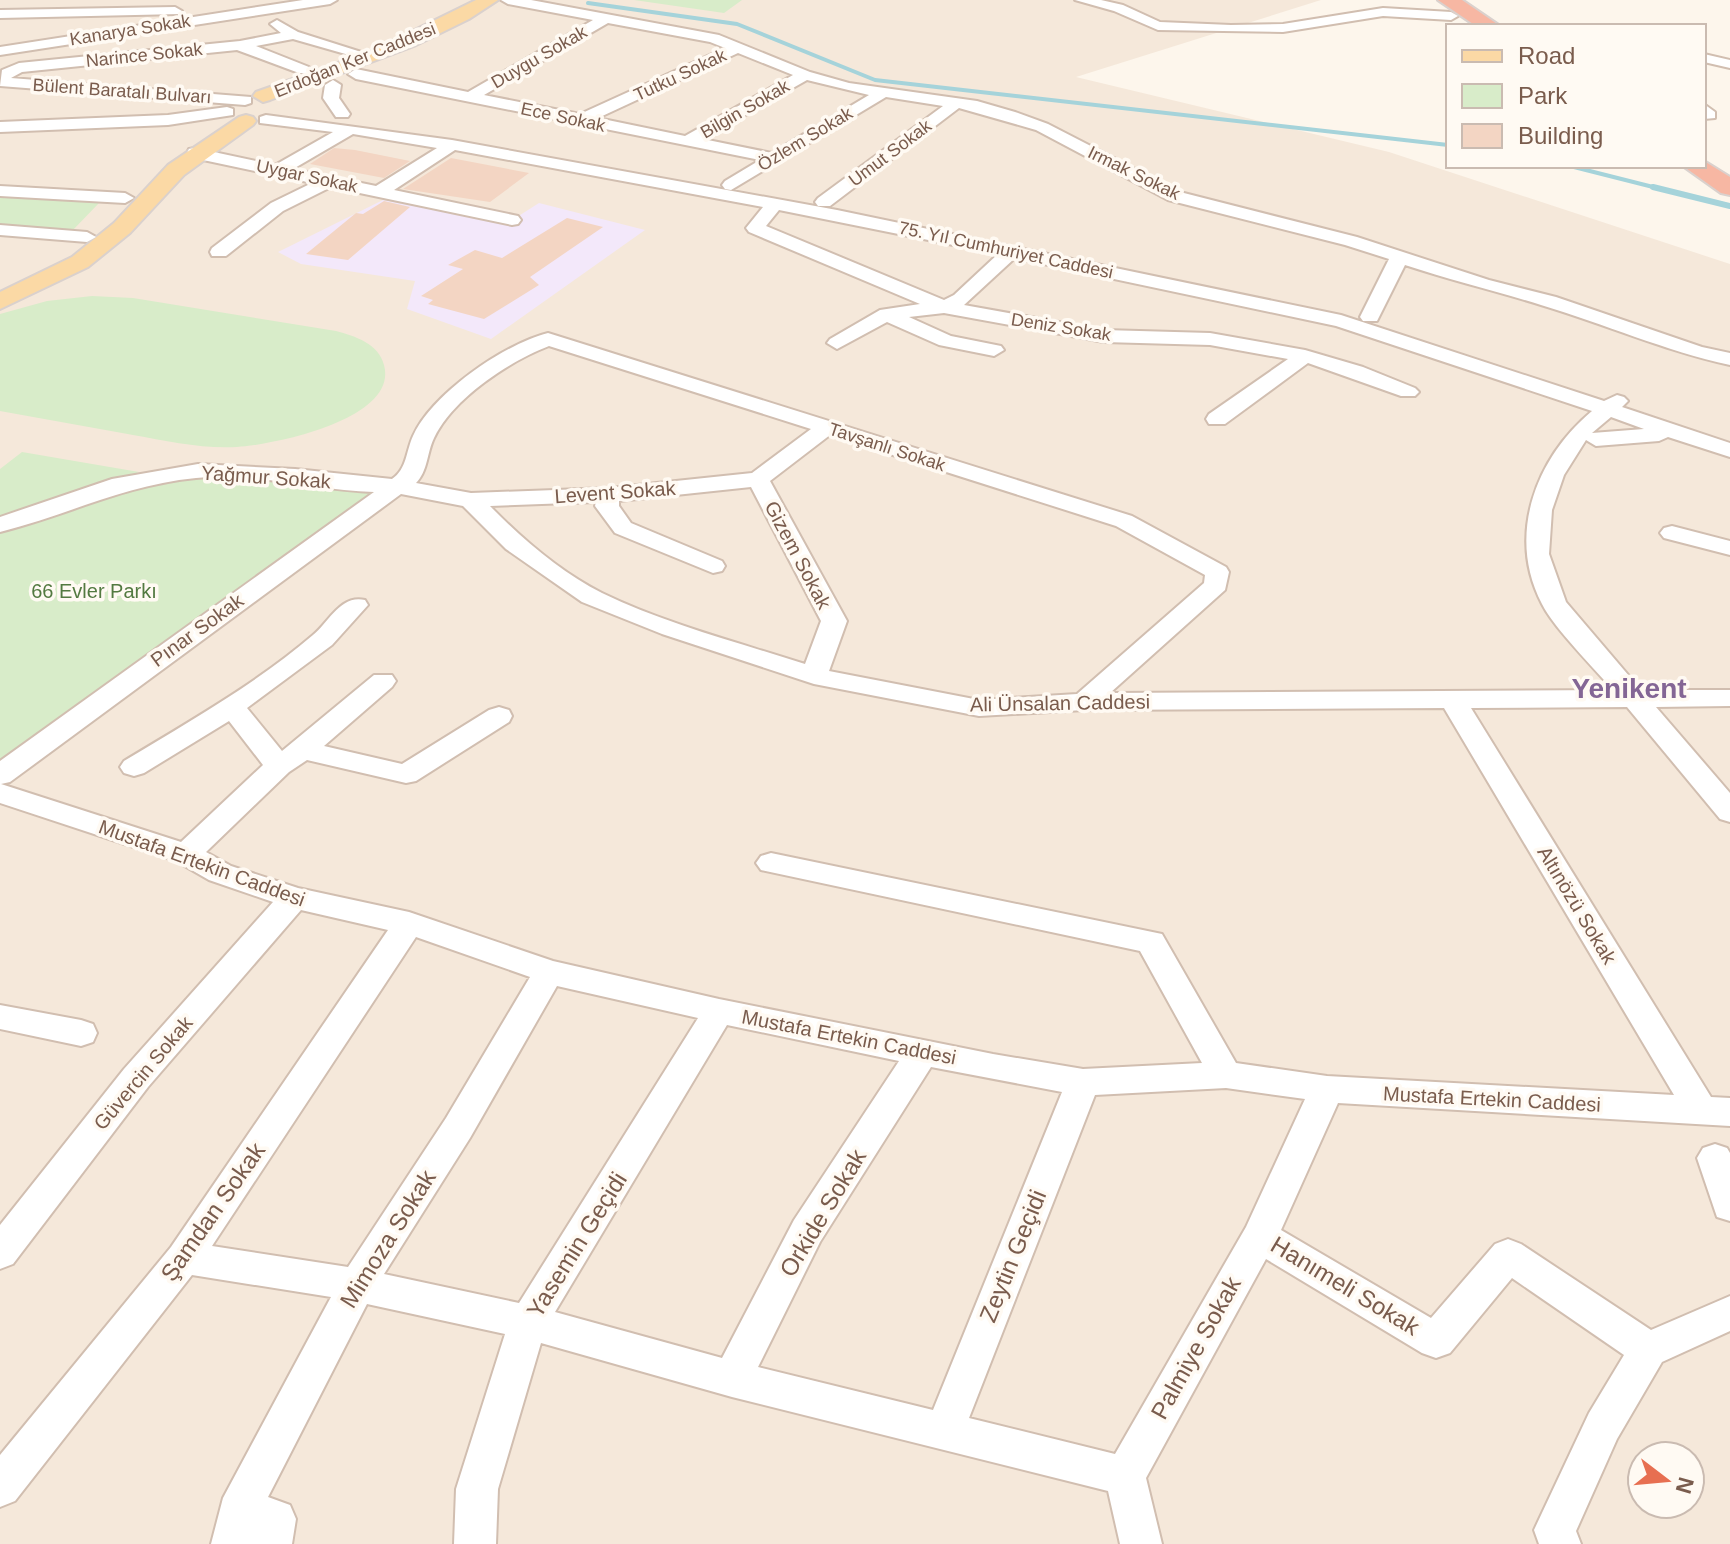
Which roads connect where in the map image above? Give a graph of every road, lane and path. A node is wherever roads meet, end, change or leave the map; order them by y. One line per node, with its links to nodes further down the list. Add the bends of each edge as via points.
1 (105, 0): 11 (street)
2 (217, 0): 12 (street)
3 (242, 0): 12 (street)
4 (330, 0): 12 (street, Kanarya Sokak)
5 (489, 0): 24 (main road, Erdoğan Ker Caddesi)
6 (509, 0): 13 (street); 28 (main road, Erdoğan Ker Caddesi)
7 (554, 0): 13 (street)
8 (1082, 0): 15 (street, via 1118,8 1158,26 1231,29 1283,28 1383,12)
9 (1426, 0): 15 (highway)
10 (163, 9): 11 (street); 16 (street); 18 (street, via 153,18)
11 (91, 10): 14 (street)
12 (264, 10): 16 (street, Kanarya Sokak); 20 (street)
13 (584, 13): 17 (street, Irmak Sokak)
14 (0, 14)
15 (1455, 14): 19 (highway)
16 (209, 18): 23 (street, Kanarya Sokak)
17 (606, 18): 22 (street, Irmak Sokak, via 714,38); 33 (street, Duygu Sokak)
18 (0, 23)
19 (1484, 24)
20 (293, 35): 21 (street, Narince Sokak); 24 (street)
21 (240, 45): 27 (street); 30 (street, Narince Sokak, via 19,68)
22 (737, 48): 29 (street, Irmak Sokak); 38 (street, Tutku Sokak)
23 (0, 51)
24 (370, 57): 36 (main road, Erdoğan Ker Caddesi)
25 (1706, 58): 26 (street)
26 (1730, 64)
27 (304, 70)
28 (356, 74): 31 (main road, Erdoğan Ker Caddesi); 33 (street, Ece Sokak)
29 (805, 75): 32 (street, Irmak Sokak); 40 (street, Bilgin Sokak)
30 (0, 84): 36 (street, Bülent Baratalı Bulvarı)
31 (333, 85): 35 (main road, Erdoğan Ker Caddesi); 37 (street, via 331,98)
32 (881, 94): 34 (street, Irmak Sokak); 44 (street, Özlem Sokak)
33 (472, 96): 38 (street, Ece Sokak)
34 (955, 104): 54 (street, Umut Sokak); 61 (street, Irmak Sokak, via 1042,127 1174,196)
35 (295, 105): 36 (main road, via 284,97); 37 (street, 75. Yıl Cumhuriyet Caddesi)
36 (244, 110): 37 (street, 75. Yıl Cumhuriyet Caddesi); 39 (street, 75. Yıl Cumhuriyet Caddesi, via 168,120); 42 (main road); 53 (main road)
37 (346, 121): 41 (street, 75. Yıl Cumhuriyet Caddesi); 46 (street); 49 (street, 75. Yıl Cumhuriyet Caddesi)
38 (579, 121): 40 (street, Ece Sokak)
39 (0, 127)
40 (686, 142): 44 (street, Ece Sokak)
41 (452, 145): 52 (street, Uygar Sokak); 55 (street, 75. Yıl Cumhuriyet Caddesi)
42 (195, 153): 46 (street, Uygar Sokak); 63 (main road, via 122,228 80,262)
43 (1706, 157): 47 (highway)
44 (772, 158): 49 (street, Özlem Sokak)
45 (1698, 168): 50 (highway)
46 (280, 169): 48 (street, Uygar Sokak)
47 (1730, 172)
48 (329, 181): 52 (street, Uygar Sokak); 60 (street, via 277,207)
49 (731, 185): 54 (street, 75. Yıl Cumhuriyet Caddesi)
50 (1730, 188)
51 (0, 191): 53 (street)
52 (379, 192): 56 (street)
53 (125, 198): 58 (main road)
54 (824, 202): 66 (street, 75. Yıl Cumhuriyet Caddesi, via 1199,275)
55 (775, 204): 59 (street, 75. Yıl Cumhuriyet Caddesi); 64 (street, Deniz Sokak, via 755,228)
56 (512, 220)
57 (0, 230): 58 (street)
58 (87, 237): 62 (main road, via 51,265)
59 (1012, 251): 64 (street, via 961,299); 73 (street, 75. Yıl Cumhuriyet Caddesi, via 1341,321)
60 (219, 252)
61 (1399, 257): 66 (street); 71 (street, Irmak Sokak)
62 (0, 291)
63 (0, 302)
64 (944, 307): 65 (street); 70 (street, Deniz Sokak, via 1104,336 1210,339)
65 (887, 314): 68 (street); 69 (street, via 946,341)
66 (1370, 317): 73 (street, 75. Yıl Cumhuriyet Caddesi)
67 (548, 339): 75 (street, Tavşanlı Sokak); 82 (street, Pınar Sokak, via 512,353 457,395 424,435 411,476)
68 (837, 343)
69 (994, 350)
70 (1305, 356): 72 (street, Deniz Sokak); 74 (street)
71 (1730, 359)
72 (1408, 392)
73 (1625, 407): 76 (street, 75. Yıl Cumhuriyet Caddesi); 77 (street, 75. Yıl Cumhuriyet Caddesi); 78 (street); 79 (street, via 1576,436)
74 (1217, 419)
75 (827, 427): 81 (street); 95 (street, Tavşanlı Sokak, via 1124,521 1216,578)
76 (1677, 432): 78 (street); 80 (street, 75. Yıl Cumhuriyet Caddesi)
77 (1730, 433)
78 (1596, 439): 79 (street)
79 (1571, 450): 92 (street, via 1553,474 1540,510 1537,554 1554,604)
80 (1730, 450)
81 (758, 479): 83 (street, Levent Sokak); 90 (street, Gizem Sokak, via 834,621)
82 (395, 486): 84 (street); 85 (street, Yağmur Sokak, via 198,471 120,484); 101 (street, Pınar Sokak)
83 (609, 495): 84 (street, Levent Sokak); 88 (street, via 607,506 623,528)
84 (471, 500): 90 (street, Ali Ünsalan Caddesi, via 514,544 591,597)
85 (0, 525)
86 (1672, 533): 87 (street)
87 (1730, 548)
88 (713, 566)
89 (356, 605): 96 (street, via 323,640)
90 (814, 676): 95 (street, Ali Ünsalan Caddesi, via 979,708)
91 (383, 681): 98 (street)
92 (1633, 697): 93 (street, Ali Ünsalan Caddesi); 94 (street, Ali Ünsalan Caddesi); 103 (street)
93 (1730, 698)
94 (1452, 699): 95 (street, Ali Ünsalan Caddesi); 116 (street, Altınözü Sokak)
95 (1084, 702)
96 (232, 707): 99 (street); 100 (street)
97 (499, 716): 98 (street, via 406,774)
98 (302, 750): 99 (street)
99 (279, 766): 104 (street)
100 (134, 767)
101 (0, 775)
102 (7, 803): 104 (street, Mustafa Ertekin Caddesi)
103 (1730, 812)
104 (186, 854): 106 (street, Mustafa Ertekin Caddesi, via 220,873)
105 (771, 863): 113 (street, via 1151,942)
106 (294, 898): 107 (street, Mustafa Ertekin Caddesi); 120 (street, Güvercin Sokak, via 136,1078)
107 (409, 923): 108 (street, Mustafa Ertekin Caddesi); 121 (street, Şamdan Sokak)
108 (549, 972): 109 (street, Mustafa Ertekin Caddesi); 122 (street, Mimoza Sokak, via 458,1128)
109 (719, 1011): 112 (street, Mustafa Ertekin Caddesi); 124 (street, Yasemin Geçidi)
110 (0, 1017): 111 (street)
111 (81, 1033)
112 (923, 1052): 114 (street, Mustafa Ertekin Caddesi); 126 (street, Orkide Sokak, via 807,1231)
113 (1226, 1075): 114 (street, Mustafa Ertekin Caddesi); 115 (street, Mustafa Ertekin Caddesi)
114 (1083, 1082): 127 (street, Zeytin Geçidi)
115 (1327, 1089): 116 (street, Mustafa Ertekin Caddesi); 119 (street, Palmiye Sokak)
116 (1716, 1112)
117 (1715, 1158): 118 (street)
118 (1730, 1206)
119 (1260, 1236): 125 (street, Hanımeli Sokak, via 1436,1341 1508,1255); 128 (street, Palmiye Sokak)
120 (0, 1253)
121 (184, 1258): 122 (street); 129 (street, Şamdan Sokak)
122 (357, 1285): 124 (street); 130 (street, Mimoza Sokak, via 305,1379)
123 (1730, 1313): 125 (street)
124 (528, 1322): 126 (street); 132 (street, Yasemin Geçidi, via 477,1489)
125 (1648, 1350): 134 (street, via 1603,1426 1555,1530)
126 (732, 1379): 127 (street)
127 (944, 1431): 128 (street)
128 (1125, 1476): 133 (street)
129 (0, 1487)
130 (235, 1528): 131 (street, Mimoza Sokak, via 275,1519)
131 (271, 1544)
132 (475, 1544)
133 (1141, 1544)
134 (1560, 1544)

